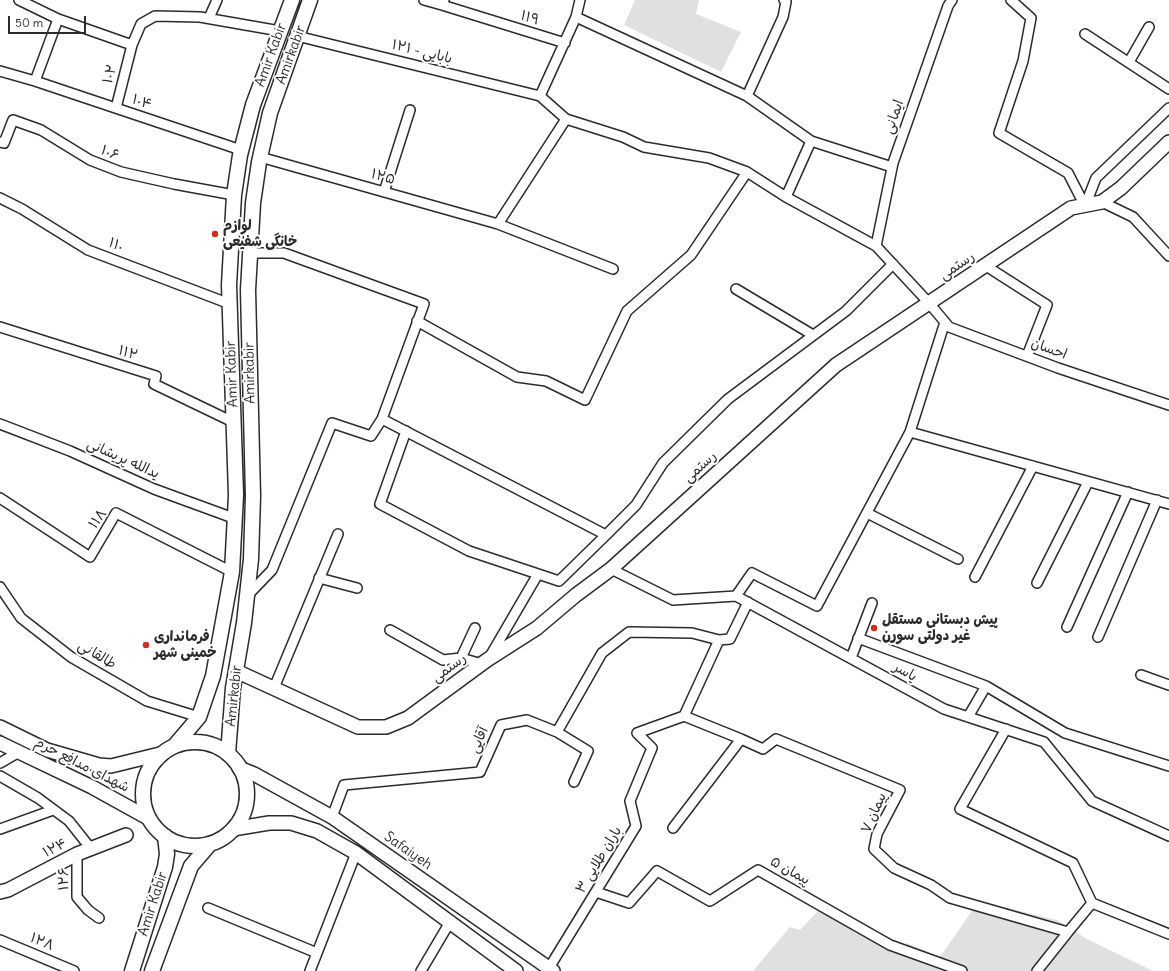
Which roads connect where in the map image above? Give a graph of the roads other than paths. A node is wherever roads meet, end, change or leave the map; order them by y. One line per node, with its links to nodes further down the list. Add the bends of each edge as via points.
1 (19, 0): 13 (street)
2 (217, 0): 12 (street)
3 (292, 0): 15 (main road, Amir Kabir)
4 (310, 0): 17 (main road, Amirkabir)
5 (424, 0): 10 (street, ۱۱۹)
6 (580, 0): 11 (street)
7 (784, 0): 25 (street, via 786,2 783,17)
8 (952, 0): 35 (street, ایمانی)
9 (1011, 0): 42 (street, via 1031,18 1023,61 999,133 1068,173)
10 (443, 3): 18 (street, ۱۱۹)
11 (576, 17): 18 (street); 25 (street)
12 (209, 18): 15 (street, ۱۰۲); 19 (street, ۱۰۲, via 154,16 141,24)
13 (58, 19): 19 (street); 22 (street)
14 (1149, 27): 20 (street)
15 (280, 31): 33 (main road, Amir Kabir, via 253,105)
16 (1085, 34): 20 (street)
17 (297, 36): 24 (street, بابایی - ۱۲۱); 34 (main road, Amirkabir, via 270,113)
18 (565, 44): 24 (street)
19 (132, 46): 26 (street, ۱۰۲)
20 (1129, 62): 23 (street)
21 (0, 71): 22 (street, ۱۰۴)
22 (35, 81): 26 (street, ۱۰۴)
23 (1169, 89)
24 (540, 96): 29 (street)
25 (746, 96): 30 (street)
26 (116, 108): 33 (street, ۱۰۴)
27 (1169, 108): 42 (street, via 1096,178)
28 (410, 110): 37 (street)
29 (566, 119): 36 (street, احسان, via 623,137 644,147 709,158); 43 (street)
30 (812, 140): 35 (street); 39 (street)
31 (0, 142): 38 (street, ۱۰۶, via 4,143 13,120 41,130 90,160 121,172)
32 (1169, 142): 41 (street, رستمی, via 1121,188)
33 (241, 150): 38 (main road, Amir Kabir)
34 (260, 157): 37 (street, ۱۲۵); 45 (main road, Amirkabir)
35 (892, 167): 44 (street, ایمانی)
36 (747, 172): 39 (street, احسان); 53 (street, via 691,255 627,311 584,400 546,381 517,377)
37 (384, 192): 43 (street, ۱۲۵)
38 (234, 195): 52 (main road, Amir Kabir)
39 (786, 197): 44 (street, احسان)
40 (0, 198): 52 (street, ۱۱۰, via 88,250)
41 (1102, 202): 42 (street, رستمی); 46 (street, via 1133,217)
42 (1085, 206): 48 (street, رستمی, via 1071,208)
43 (498, 224): 49 (street, ۱۲۵)
44 (876, 246): 47 (street, احسان)
45 (249, 253): 53 (street, via 284,253 424,304); 58 (main road, Amirkabir)
46 (1169, 256)
47 (893, 264): 51 (street, احسان); 56 (street, via 846,311)
48 (986, 266): 51 (street, رستمی); 57 (street, via 1047,305)
49 (613, 269)
50 (736, 289): 56 (street)
51 (929, 303): 54 (street, احسان); 77 (street, رستمی, via 836,365)
52 (230, 304): 59 (main road, Amir Kabir)
53 (418, 320): 61 (street)
54 (945, 322): 57 (street, احسان, via 949,327); 65 (street)
55 (0, 327): 62 (street, ۱۱۲, via 156,376 154,384)
56 (813, 335): 75 (street, via 728,399 663,463 636,505)
57 (1027, 356): 60 (street, احسان)
58 (251, 403): 59 (main road); 86 (main road, Amirkabir, via 253,496)
59 (233, 405): 62 (main road, Amir Kabir)
60 (1169, 405)
61 (382, 419): 64 (street); 86 (street, via 371,436 332,423 272,570)
62 (233, 422): 73 (main road, Amir Kabir)
63 (0, 424): 73 (street, یدالله پریشانی, via 70,451 154,489)
64 (406, 430): 75 (street); 79 (street, via 380,504 469,551)
65 (910, 432): 66 (street); 72 (street)
66 (1033, 466): 67 (street); 80 (street)
67 (1088, 482): 68 (street); 82 (street)
68 (1128, 492): 70 (street); 89 (street)
69 (0, 498): 78 (street, ۱۱۸, via 90,557 116,513)
70 (1157, 500): 71 (street); 92 (street)
71 (1169, 504)
72 (867, 513): 76 (street); 85 (street, via 817,606 752,573)
73 (236, 519): 78 (main road, Amir Kabir)
74 (338, 534): 81 (street)
75 (606, 535): 79 (street, via 559,581)
76 (958, 559)
77 (611, 569): 85 (street, via 673,600); 97 (street, رستمی, via 537,628)
78 (232, 572): 104 (main road, Amir Kabir, via 213,676)
79 (538, 574): 97 (street)
80 (975, 577)
81 (320, 578): 84 (street); 102 (street)
82 (1037, 583)
83 (0, 587): 104 (street, طالقانی, via 21,618 71,657 147,701)
84 (357, 588)
85 (736, 596): 87 (street, یاسر)
86 (247, 597): 98 (main road, Amirkabir)
87 (748, 602): 94 (street, via 730,639); 96 (street, یاسر)
88 (872, 603): 93 (street)
89 (1067, 627)
90 (475, 628): 95 (street)
91 (390, 630): 95 (street, via 443,660)
92 (1098, 637)
93 (858, 638): 96 (street); 101 (street)
94 (719, 640): 103 (street); 108 (street, via 692,633 629,632 602,653)
95 (461, 658): 97 (street)
96 (851, 658): 105 (street, یاسر, via 944,709)
97 (485, 662): 102 (street, رستمی, via 408,718 386,727 358,727)
98 (236, 671): 102 (street, رستمی); 115 (main road, Amirkabir)
99 (1141, 675): 100 (street)
100 (1169, 685)
101 (986, 686): 105 (street); 118 (street, via 1065,733)
102 (274, 688)
103 (684, 716): 109 (street); 136 (street, باران طلایی ۳, via 637,733 652,748 630,801 636,826)
104 (199, 717): 111 (main road, Amir Kabir)
105 (968, 717): 107 (street, یاسر)
106 (0, 727): 112 (street, شهدای مدافع حرم)
107 (1006, 729): 130 (street, یاسر, via 1044,742 1092,801); 137 (street, via 960,809 1073,863)
108 (557, 732): 121 (street, via 588,751); 123 (street, آقایی, via 527,720 501,725 480,772 344,785)
109 (741, 739): 125 (street); 141 (street, پیمان ۷, via 763,749 776,739 900,790 877,834 874,849 894,868 931,885 950,898)
110 (0, 743): 113 (street, شهدای مدافع حرم)
111 (176, 744): 114 (main road); 115 (main road, via 204,742 221,748)
112 (47, 750): 114 (street, شهدای مدافع حرم, via 111,766); 117 (street, via 50,758)
113 (20, 752): 116 (street); 117 (street, شهدای مدافع حرم)
114 (160, 754): 124 (main road, via 149,768 143,786 143,803)
115 (228, 754): 119 (main road)
116 (0, 763)
117 (42, 763): 124 (street, شهدای مدافع حرم)
118 (1169, 766)
119 (239, 768): 123 (street, Safaiyeh); 127 (main road, via 244,776 247,795 243,813)
120 (0, 776): 122 (street, via 38,798)
121 (574, 782)
122 (53, 810): 126 (street); 132 (street, via 69,821)
123 (332, 817): 145 (street, Safaiyeh)
124 (148, 818): 129 (main road)
125 (673, 828)
126 (0, 829)
127 (233, 829): 131 (main road); 133 (street, via 269,823 291,823 318,831)
128 (126, 835): 132 (street, ۱۲۴)
129 (165, 836): 131 (main road, via 186,845); 147 (main road, Amir Kabir, via 165,867)
130 (1169, 836)
131 (210, 844): 148 (main road, via 191,866)
132 (92, 850): 134 (street, ۱۲۴)
133 (356, 853): 140 (street); 144 (street)
134 (77, 854): 135 (street, ۱۲۴); 139 (street, ۱۲۶, via 77,897)
135 (0, 892)
136 (596, 892): 145 (street, باران طلایی ۳); 152 (street, پیمان ۵, via 629,903 657,871 710,901 758,870 890,945)
137 (1092, 904): 141 (street); 142 (street)
138 (208, 908): 144 (street)
139 (99, 918)
140 (450, 922): 150 (street); 151 (street)
141 (1068, 932): 153 (street)
142 (1169, 934)
143 (0, 940): 146 (street, ۱۲۸)
144 (317, 953): 149 (street)
145 (551, 970)
146 (74, 971)
147 (132, 971)
148 (152, 971)
149 (310, 971)
150 (421, 971)
151 (516, 971)
152 (962, 971)
153 (1037, 971)

